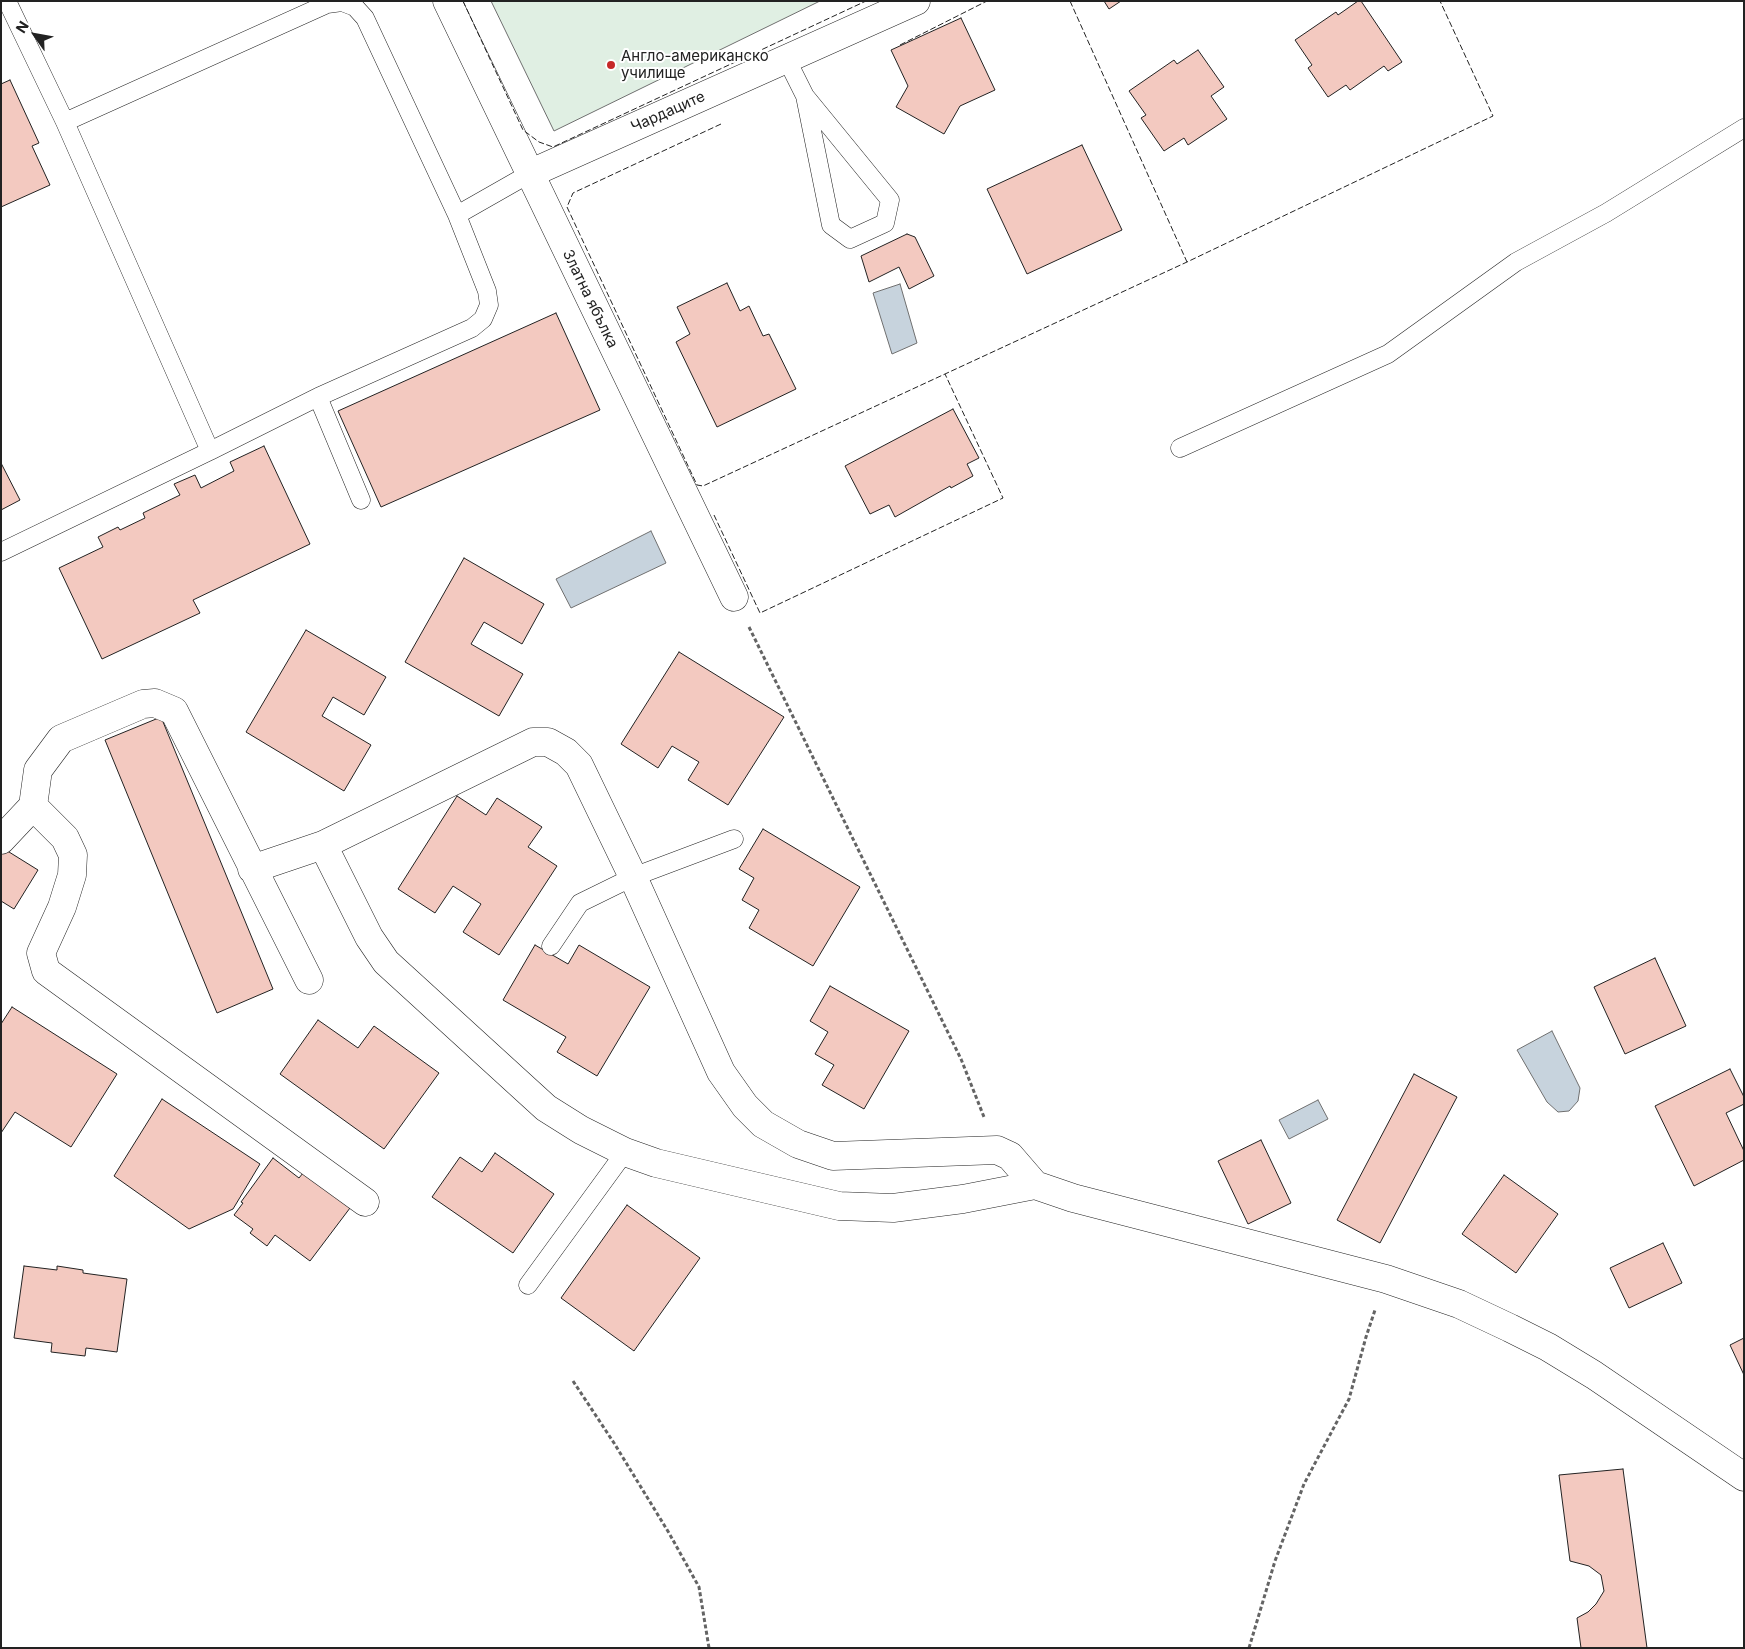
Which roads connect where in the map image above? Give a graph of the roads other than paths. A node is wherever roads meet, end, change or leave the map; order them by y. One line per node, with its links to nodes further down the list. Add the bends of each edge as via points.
1 (8, 1): 6 (lane)
2 (447, 1): 8 (street, Златна ябълка)
3 (916, 1): 4 (street, Чардаците)
4 (786, 58): 5 (lane); 8 (street, Чардаците)
5 (805, 96): 5 (lane, via 831,225 850,239 885,224 890,200)
6 (65, 122): 9 (lane, via 327,4 342,2 355,7 365,18); 12 (lane)
7 (1744, 128): 11 (lane, via 1606,213 1516,262 1388,354)
8 (529, 174): 9 (lane); 15 (street, Златна ябълка)
9 (458, 215): 10 (lane, via 487,291 489,305 484,319 472,328)
10 (318, 397): 12 (lane); 13 (lane)
11 (1180, 448)
12 (210, 450): 14 (lane)
13 (361, 500)
14 (1, 552)
15 (734, 597)
16 (34, 806): 18 (street); 20 (street, via 38,770 61,739 143,704 156,703 174,712); 26 (street, via 65,838 73,856 72,875 62,907 41,953 46,971)
17 (734, 839): 21 (lane)
18 (1, 840)
19 (323, 845): 20 (street); 21 (street, via 533,742 548,742 566,752 578,765); 24 (street, via 369,937 386,962 546,1108 580,1130)
20 (252, 869): 23 (street)
21 (633, 877): 22 (lane, via 580,903); 25 (street, via 721,1072 745,1106 763,1124 798,1144 833,1156 997,1150 1010,1156)
22 (551, 946)
23 (309, 980)
24 (625, 1152): 25 (street, via 656,1163 839,1206 893,1208); 27 (lane)
25 (1035, 1186): 28 (street, via 1386,1279 1459,1304 1548,1347)
26 (365, 1202)
27 (528, 1285)
28 (1744, 1477)

